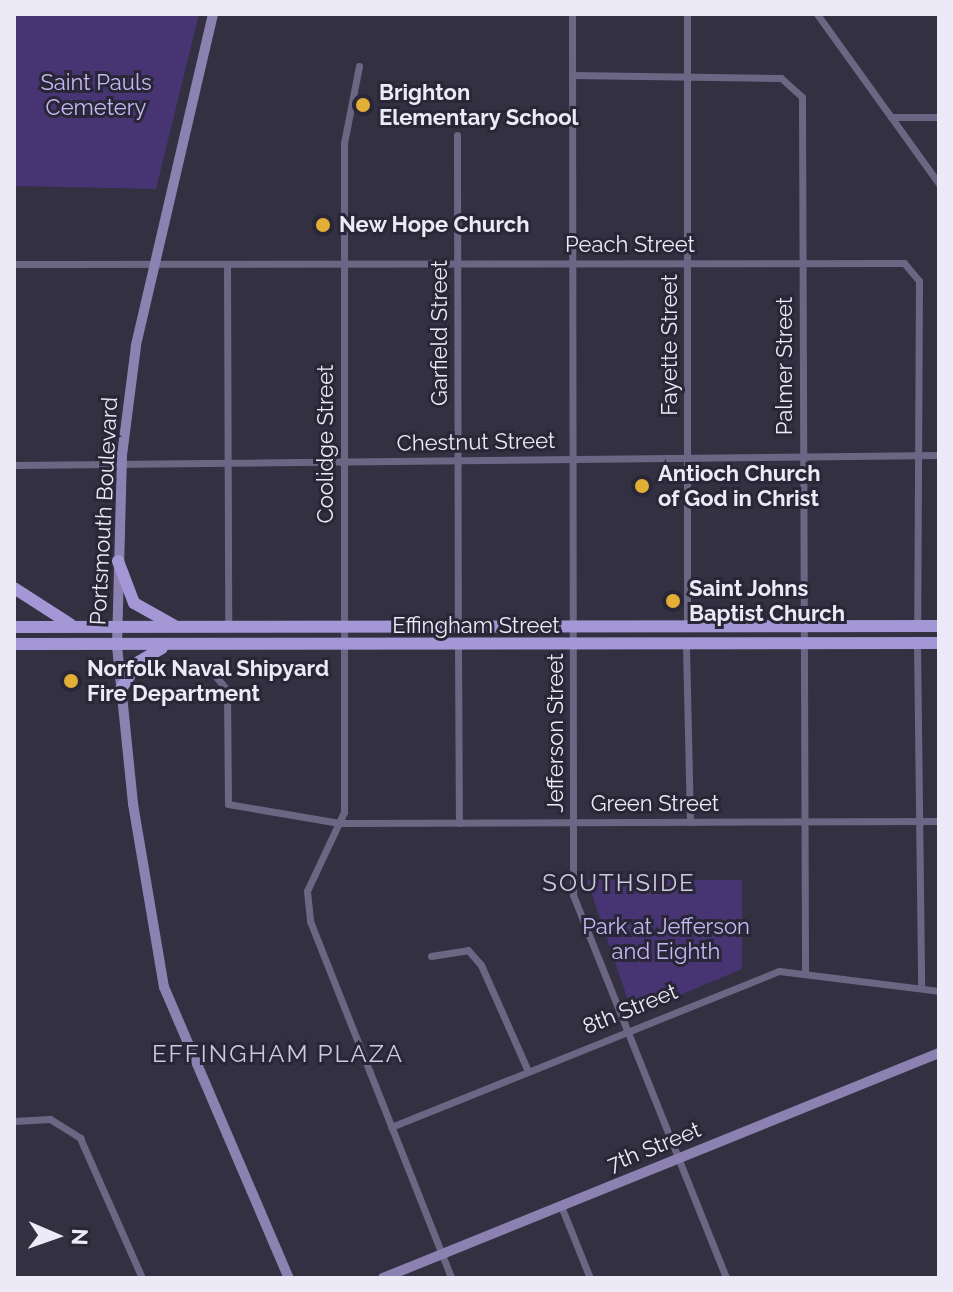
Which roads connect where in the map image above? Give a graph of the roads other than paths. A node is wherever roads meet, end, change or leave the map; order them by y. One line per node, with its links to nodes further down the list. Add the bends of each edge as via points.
1 (213, 14): 13 (main road, Portsmouth Boulevard)
2 (572, 14): 6 (street, Jefferson Street)
3 (687, 14): 7 (street, Fayette Street)
4 (817, 14): 8 (street)
5 (359, 66): 14 (street, Coolidge Street, via 344,134)
6 (572, 75): 7 (street); 16 (street, Jefferson Street)
7 (688, 76): 12 (street, Fayette Street); 17 (street, Palmer Street, via 781,78 802,97)
8 (891, 117): 9 (street); 11 (street)
9 (939, 117)
10 (457, 135): 15 (street, Garfield Street)
11 (939, 184)
12 (688, 262): 16 (street, Peach Street); 17 (street, Peach Street); 23 (street, Fayette Street)
13 (153, 263): 18 (street, Peach Street); 19 (street, Peach Street); 28 (main road, Portsmouth Boulevard)
14 (344, 263): 15 (street, Peach Street); 19 (street, Peach Street); 26 (street, Coolidge Street)
15 (457, 263): 16 (street, Peach Street); 25 (street, Garfield Street)
16 (572, 263): 24 (street, Jefferson Street)
17 (803, 263): 20 (street, Peach Street, via 910,266 919,281); 22 (street, Palmer Street)
18 (14, 264)
19 (227, 264): 27 (street)
20 (918, 455): 21 (street, Chestnut Street); 22 (street, Chestnut Street); 33 (street)
21 (939, 455)
22 (803, 456): 23 (street, Chestnut Street); 39 (street, Palmer Street)
23 (688, 457): 24 (street, Chestnut Street); 38 (street, Fayette Street)
24 (573, 459): 25 (street, Chestnut Street); 43 (street, Jefferson Street)
25 (459, 460): 26 (street, Chestnut Street); 37 (street, Garfield Street)
26 (344, 461): 27 (street, Chestnut Street); 32 (street, Coolidge Street)
27 (227, 462): 28 (street, Chestnut Street); 36 (street)
28 (122, 463): 29 (street, Chestnut Street); 30 (main road, Portsmouth Boulevard)
29 (14, 465)
30 (118, 561): 41 (main road, Portsmouth Boulevard); 42 (main road, via 139,608)
31 (14, 588): 40 (main road, via 50,617)
32 (344, 626): 36 (main road, Effingham Street); 37 (main road, Effingham Street); 48 (street, Coolidge Street)
33 (917, 626): 34 (main road, Effingham Street); 39 (main road, Effingham Street)
34 (939, 626)
35 (14, 627): 40 (main road, Effingham Street)
36 (228, 627): 42 (main road, Effingham Street)
37 (458, 627): 43 (main road, Effingham Street)
38 (687, 627): 39 (main road, Effingham Street); 43 (main road, Effingham Street)
39 (803, 627): 44 (street, Palmer Street)
40 (93, 628): 41 (main road, Effingham Street)
41 (117, 628): 42 (main road, Effingham Street); 51 (main road, Portsmouth Boulevard)
42 (183, 628)
43 (573, 628): 52 (street, Jefferson Street)
44 (803, 643): 45 (main road, Effingham Street); 53 (main road, Effingham Street); 60 (street, Palmer Street)
45 (917, 643): 46 (main road, Effingham Street); 56 (street)
46 (939, 643)
47 (170, 645): 48 (main road, Effingham Street); 51 (main road, Effingham Street); 55 (main road, via 137,663)
48 (344, 645): 49 (main road, Effingham Street); 61 (street, Coolidge Street)
49 (458, 645): 52 (main road, Effingham Street); 62 (street)
50 (14, 646): 51 (main road, Effingham Street)
51 (117, 646): 55 (main road, Portsmouth Boulevard)
52 (573, 646): 53 (main road, Effingham Street); 58 (street, Jefferson Street)
53 (686, 646): 59 (street)
54 (217, 678): 61 (street, Green Street, via 227,690 228,804)
55 (121, 689): 76 (main road, Portsmouth Boulevard, via 164,987)
56 (919, 821): 57 (street, Green Street); 60 (street, Green Street); 65 (street)
57 (939, 821)
58 (574, 822): 59 (street, Green Street); 62 (street, Green Street); 67 (street, Jefferson Street, via 573,895)
59 (690, 822): 60 (street, Green Street)
60 (804, 822): 64 (street, Palmer Street)
61 (339, 823): 62 (street, Green Street); 71 (street, via 307,891 310,921)
62 (459, 823)
63 (431, 956): 69 (street, via 468,950 481,965)
64 (805, 970): 65 (street, 8th Street); 67 (street, 8th Street, via 779,971)
65 (921, 988): 66 (street, 8th Street)
66 (939, 991)
67 (628, 1029): 69 (street, 8th Street); 72 (street, Jefferson Street)
68 (939, 1053): 72 (main road, 7th Street)
69 (527, 1069): 71 (street, 8th Street)
70 (14, 1121): 75 (street, via 50,1119 80,1138)
71 (391, 1127): 74 (street)
72 (679, 1158): 73 (main road, 7th Street); 80 (street, Jefferson Street)
73 (561, 1206): 74 (main road, 7th Street); 79 (street)
74 (442, 1254): 77 (main road, 7th Street); 78 (street)
75 (142, 1278)
76 (289, 1278)
77 (383, 1278)
78 (451, 1278)
79 (590, 1278)
80 (726, 1278)

